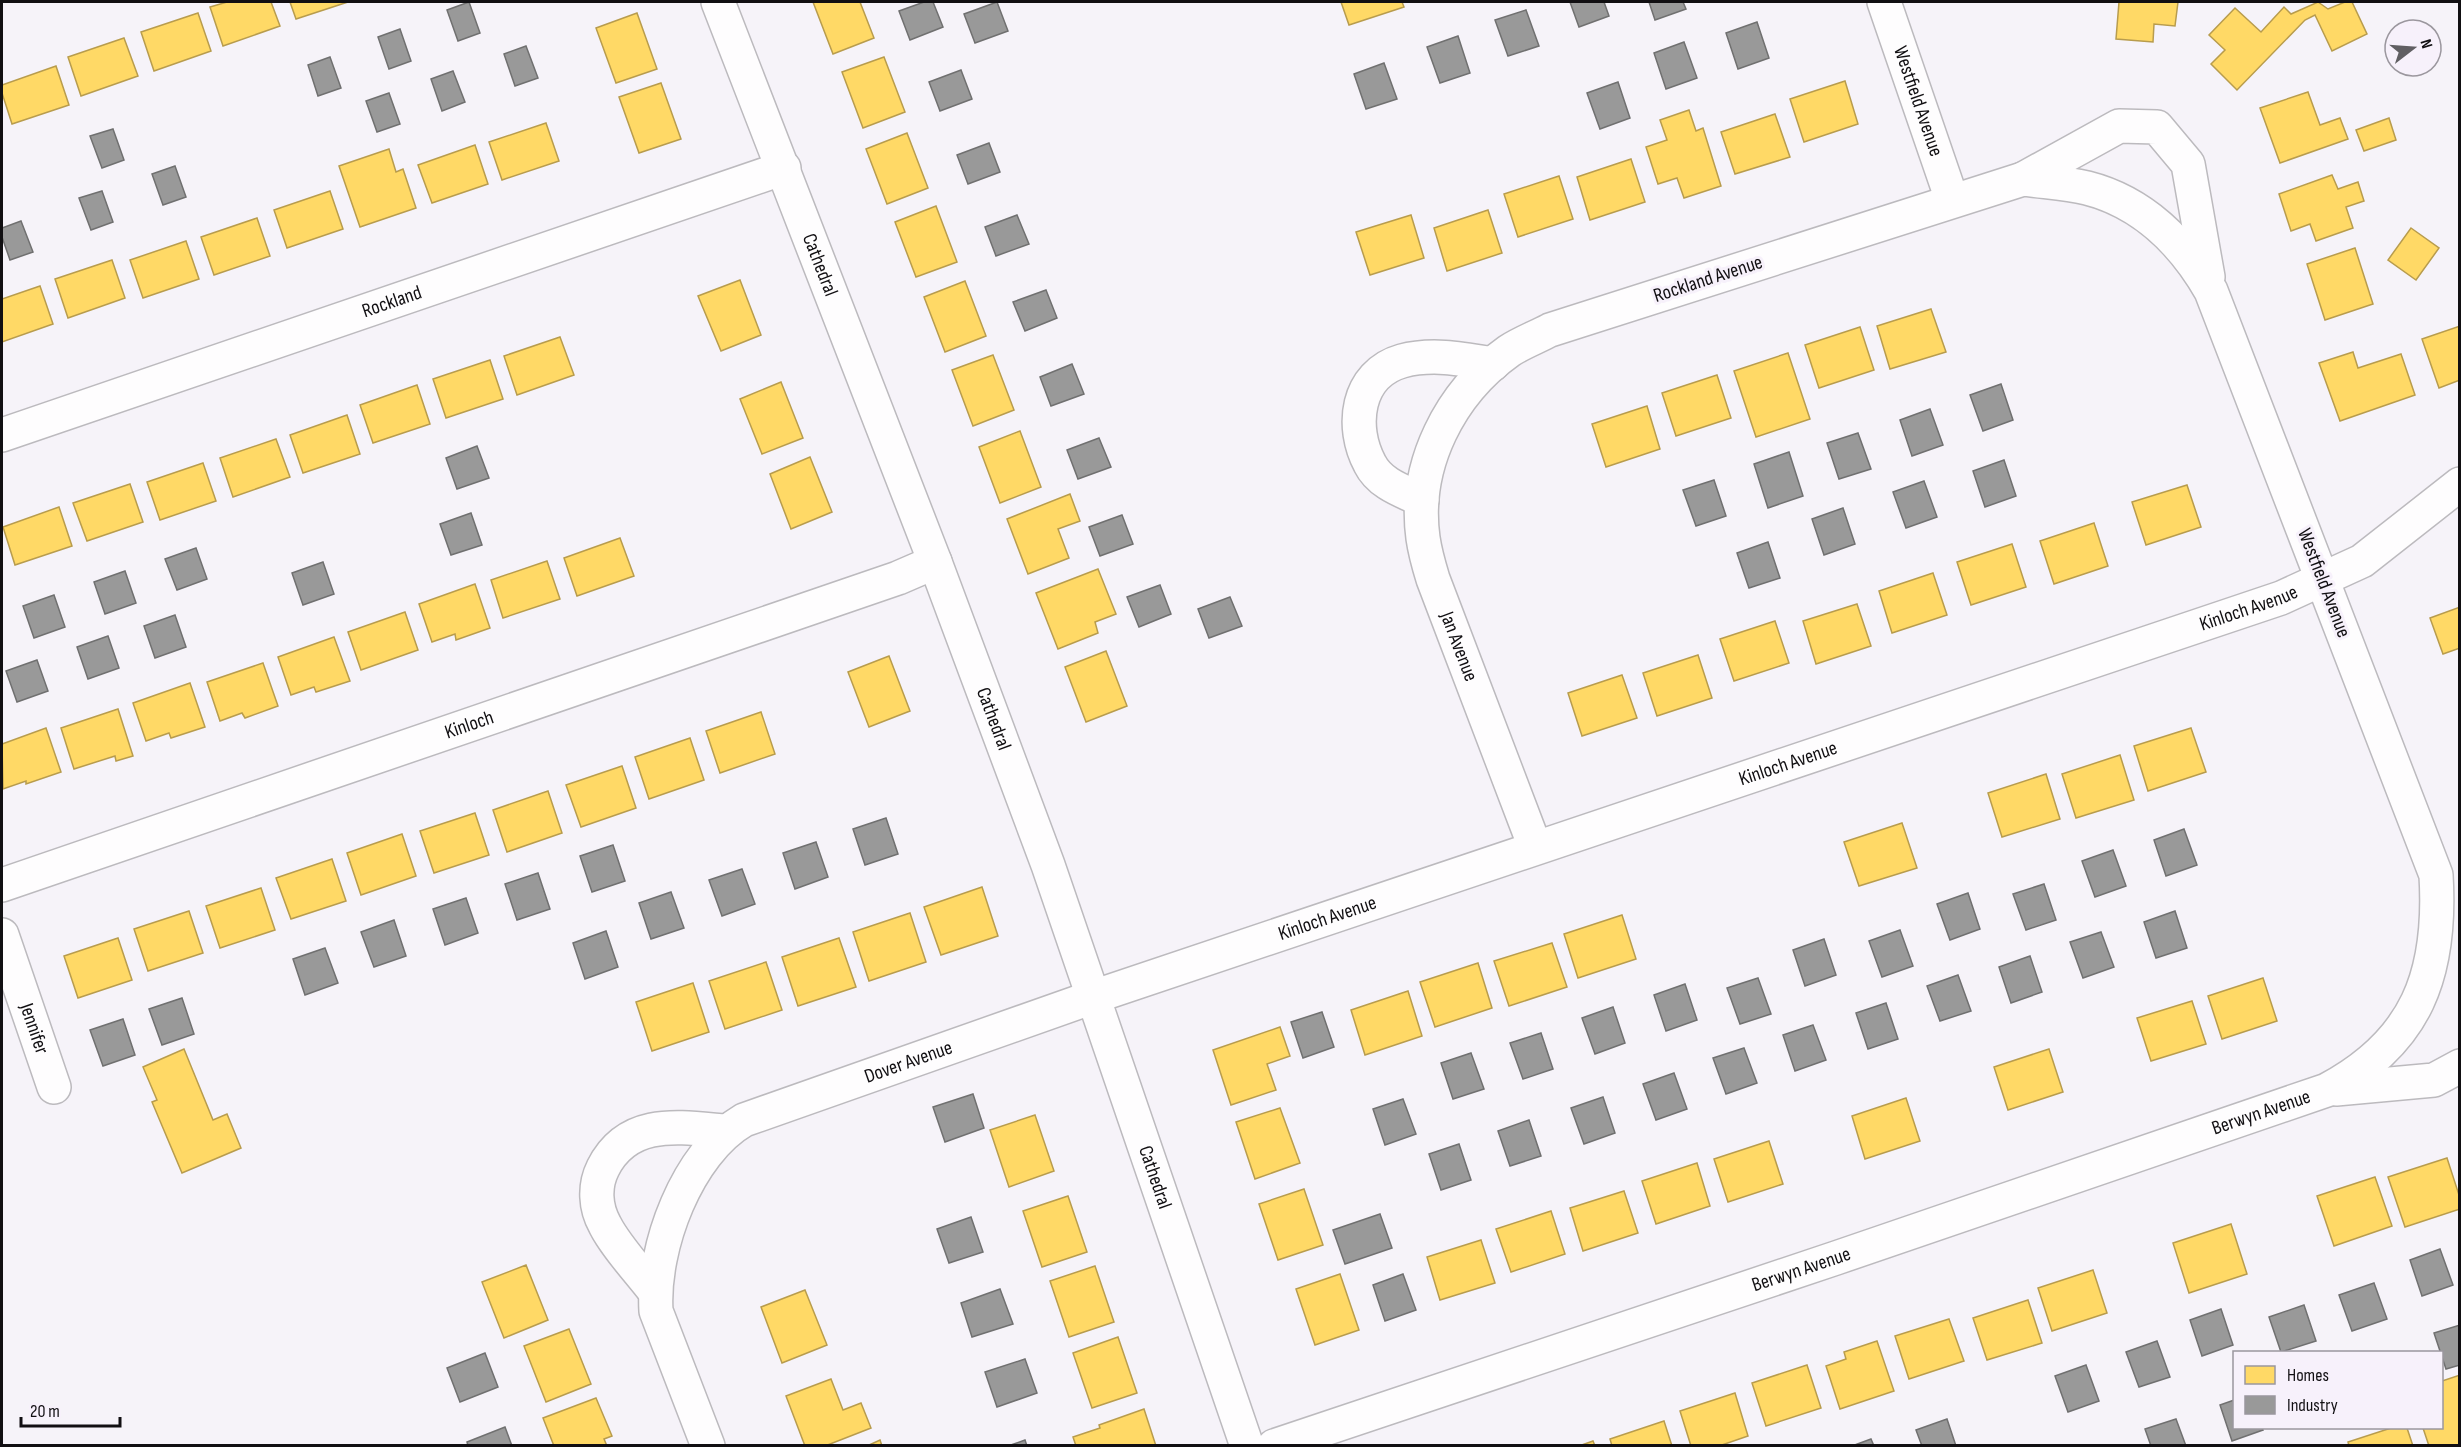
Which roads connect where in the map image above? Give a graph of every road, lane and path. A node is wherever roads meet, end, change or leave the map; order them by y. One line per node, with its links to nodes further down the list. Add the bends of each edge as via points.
1 (718, 2): 4 (street, Cathedral)
2 (1884, 2): 6 (street, Westfield Avenue)
3 (2157, 128): 5 (street, Rockland Avenue, via 2119,126); 8 (street, Westfield Avenue, via 2188,164)
4 (784, 168): 10 (street, Rockland); 14 (street, Cathedral)
5 (2023, 179): 6 (street, Rockland Avenue); 7 (street, Rockland Avenue, via 2086,188)
6 (1952, 200): 9 (street, Rockland Avenue, via 1550,330)
7 (2121, 201): 8 (street, Westfield Avenue, via 2156,222 2181,246)
8 (2211, 291): 15 (street, Westfield Avenue)
9 (1493, 364): 11 (street, Rockland Avenue, via 1460,397); 13 (street, via 1442,356 1401,361 1366,386 1359,409 1360,435 1370,465 1389,485)
10 (2, 435)
11 (1436, 441): 13 (street, Jan Avenue)
12 (2460, 484): 15 (street, Kinloch Avenue, via 2362,561)
13 (1422, 500): 16 (street, Jan Avenue, via 1423,538 1433,579)
14 (936, 562): 18 (street, Kinloch); 22 (street, Cathedral)
15 (2323, 578): 16 (street, Kinloch Avenue, via 2281,598); 17 (street, Westfield Avenue)
16 (1535, 847): 22 (street, Kinloch Avenue)
17 (2436, 875): 19 (street, Westfield Avenue); 21 (street, Westfield Avenue, via 2438,909 2432,955)
18 (2, 885)
19 (2460, 920)
20 (2, 935): 24 (street, Jennifer)
21 (2420, 996): 25 (street, Berwyn Avenue, via 2400,1032 2378,1057)
22 (1093, 997): 26 (street, Dover Avenue, via 744,1120); 29 (street, Cathedral)
23 (2460, 1066): 25 (street, Berwyn Avenue, via 2434,1080)
24 (54, 1087)
25 (2327, 1090): 30 (street, Berwyn Avenue)
26 (725, 1131): 27 (street, Dover Avenue, via 692,1176 671,1217 663,1239); 27 (street, Dover Avenue, via 670,1127 647,1130 624,1140 608,1157 597,1180 597,1203 605,1226)
27 (655, 1292): 28 (street, Dover Avenue, via 656,1311)
28 (708, 1446)
29 (1247, 1446)
30 (1274, 1446)

